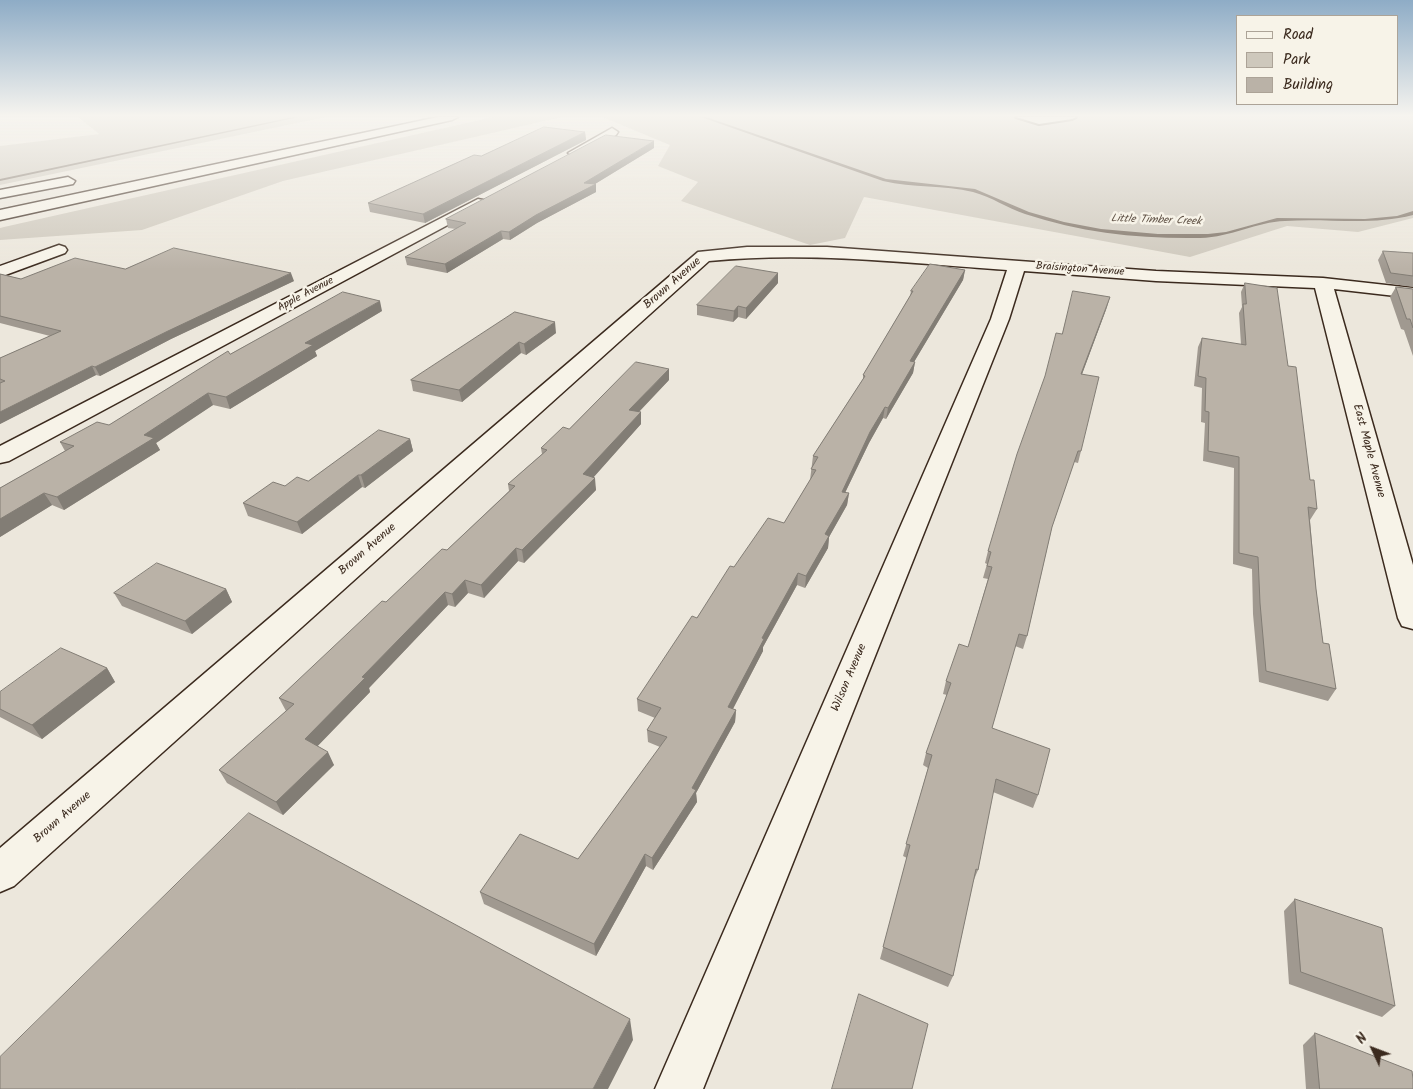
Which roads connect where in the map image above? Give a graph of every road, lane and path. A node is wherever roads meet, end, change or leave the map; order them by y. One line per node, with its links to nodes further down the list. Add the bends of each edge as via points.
1 (211, 168): 2 (main road)
2 (141, 183): 6 (main road); 7 (main road)
3 (497, 193): 14 (main road, Apple Avenue)
4 (0, 194): 5 (main road, via 80,179)
5 (0, 198)
6 (0, 215)
7 (0, 223)
8 (59, 250): 11 (main road)
9 (746, 252): 10 (main road, Braisington Avenue, via 827,252); 16 (main road, Brown Avenue, via 704,256)
10 (1017, 266): 12 (main road, Braisington Avenue); 17 (main road, Wilson Avenue, via 1000,319)
11 (0, 272)
12 (1323, 283): 13 (main road, Braisington Avenue); 15 (main road, East Maple Avenue)
13 (1413, 293)
14 (0, 456)
15 (1413, 618)
16 (0, 873)
17 (679, 1089)

